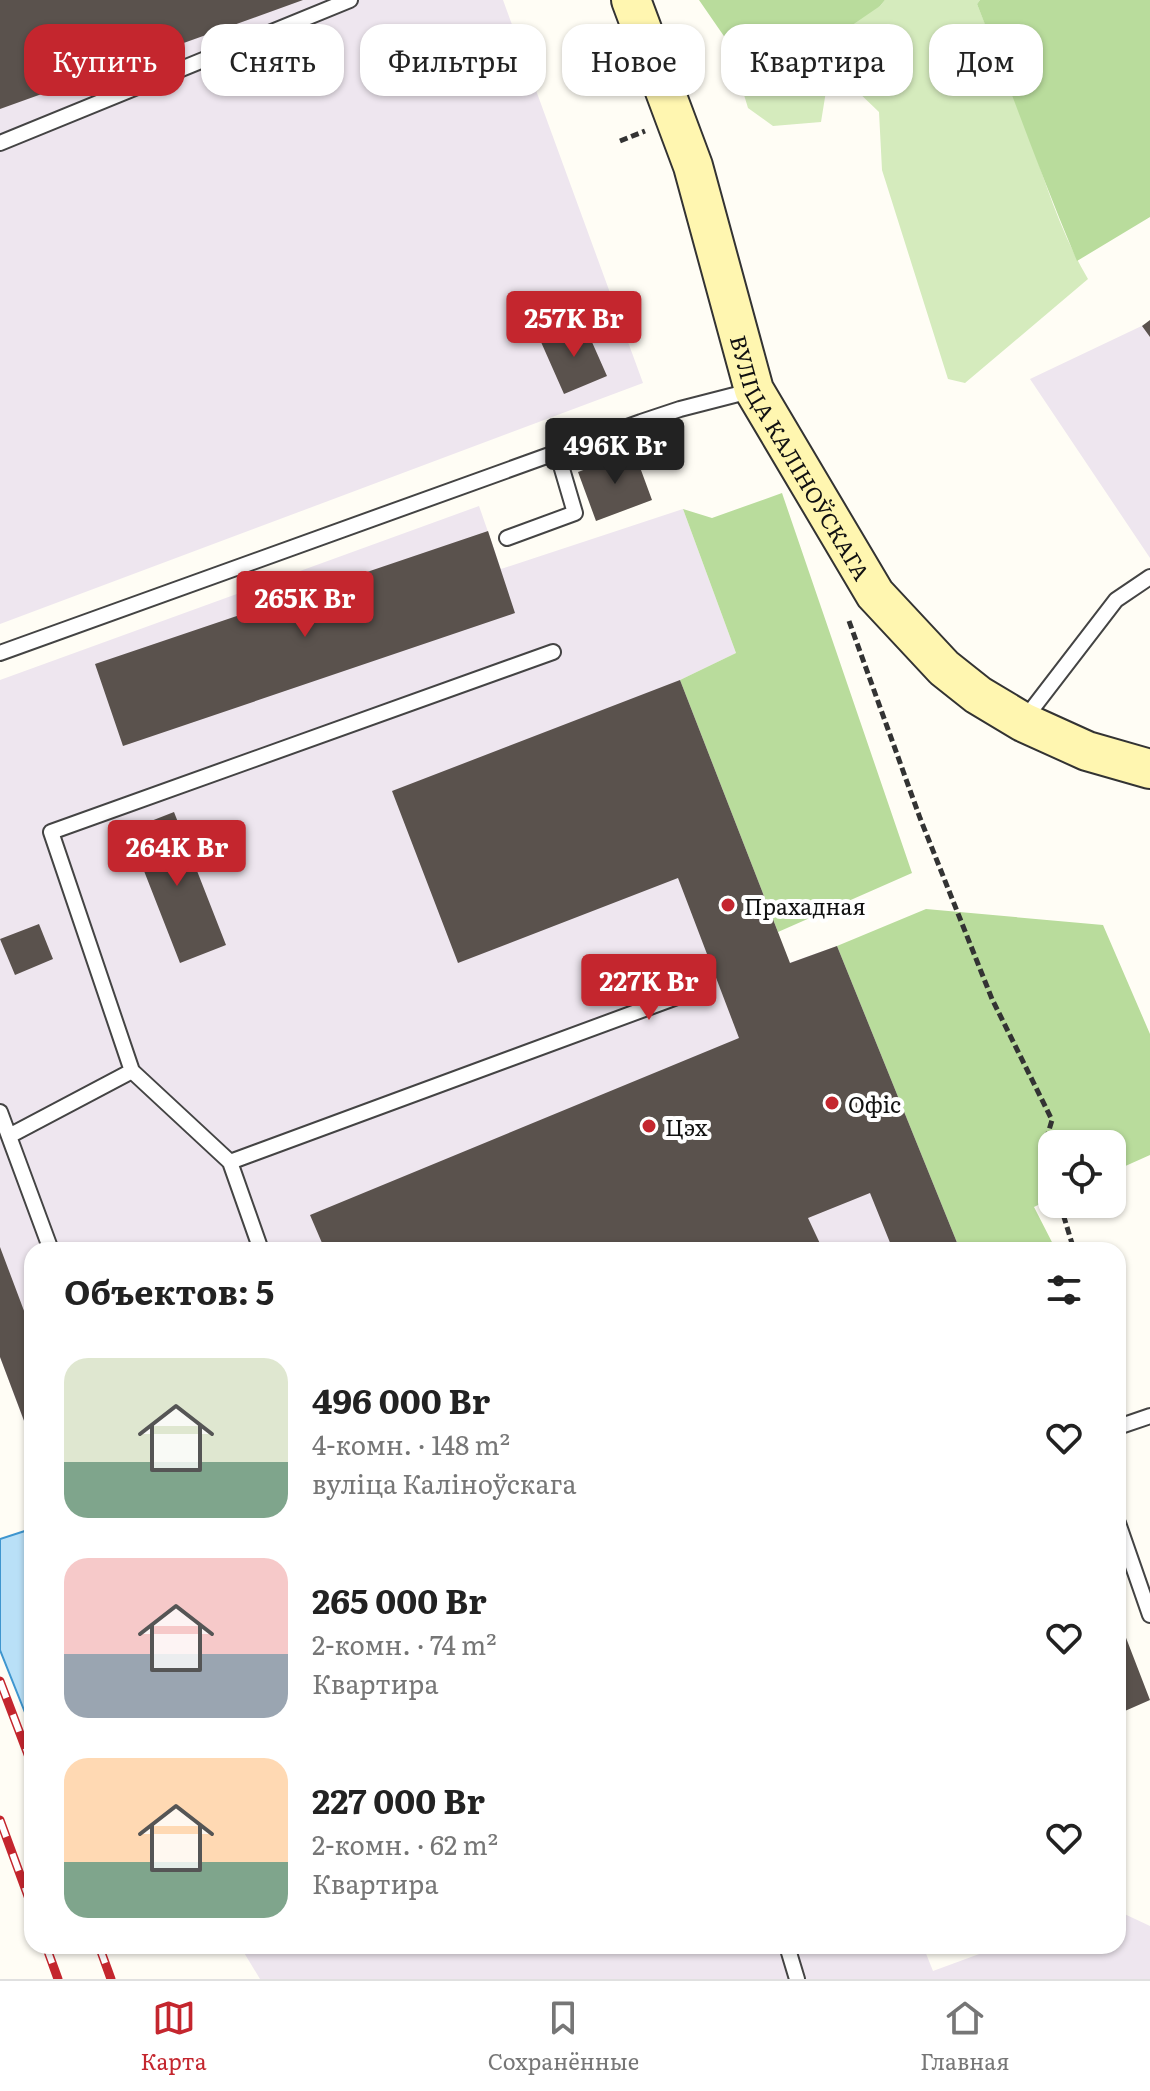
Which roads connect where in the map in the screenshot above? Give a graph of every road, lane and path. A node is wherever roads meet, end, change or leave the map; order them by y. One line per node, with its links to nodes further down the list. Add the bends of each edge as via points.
1 (350, 0): 3 (lane)
2 (631, 0): 4 (street, ВУЛІЦА КАЛІНОЎСКАГА, via 693,166)
3 (0, 143)
4 (754, 390): 5 (lane, via 680,409); 11 (street, ВУЛІЦА КАЛІНОЎСКАГА, via 875,594 944,668)
5 (557, 452): 6 (lane, via 575,513); 10 (lane)
6 (507, 538)
7 (1150, 577): 11 (lane, via 1116,600)
8 (848, 617): 16 (path, via 992,999 1052,1120)
9 (553, 652): 14 (lane, via 51,832)
10 (0, 653)
11 (1023, 722): 12 (street, ВУЛІЦА КАЛІНОЎСКАГА, via 1087,751)
12 (1150, 769)
13 (677, 997): 18 (lane)
14 (132, 1071): 17 (lane); 18 (lane)
15 (0, 1112): 17 (lane)
16 (1049, 1130)
17 (9, 1136): 20 (lane)
18 (230, 1162): 21 (lane)
19 (1064, 1218): 22 (path)
20 (48, 1242)
21 (258, 1242)
22 (1072, 1242)
23 (1150, 1416): 24 (lane)
24 (1126, 1424)
25 (1126, 1546): 26 (lane)
26 (1150, 1615)
27 (789, 1954): 28 (lane)
28 (797, 1979)

